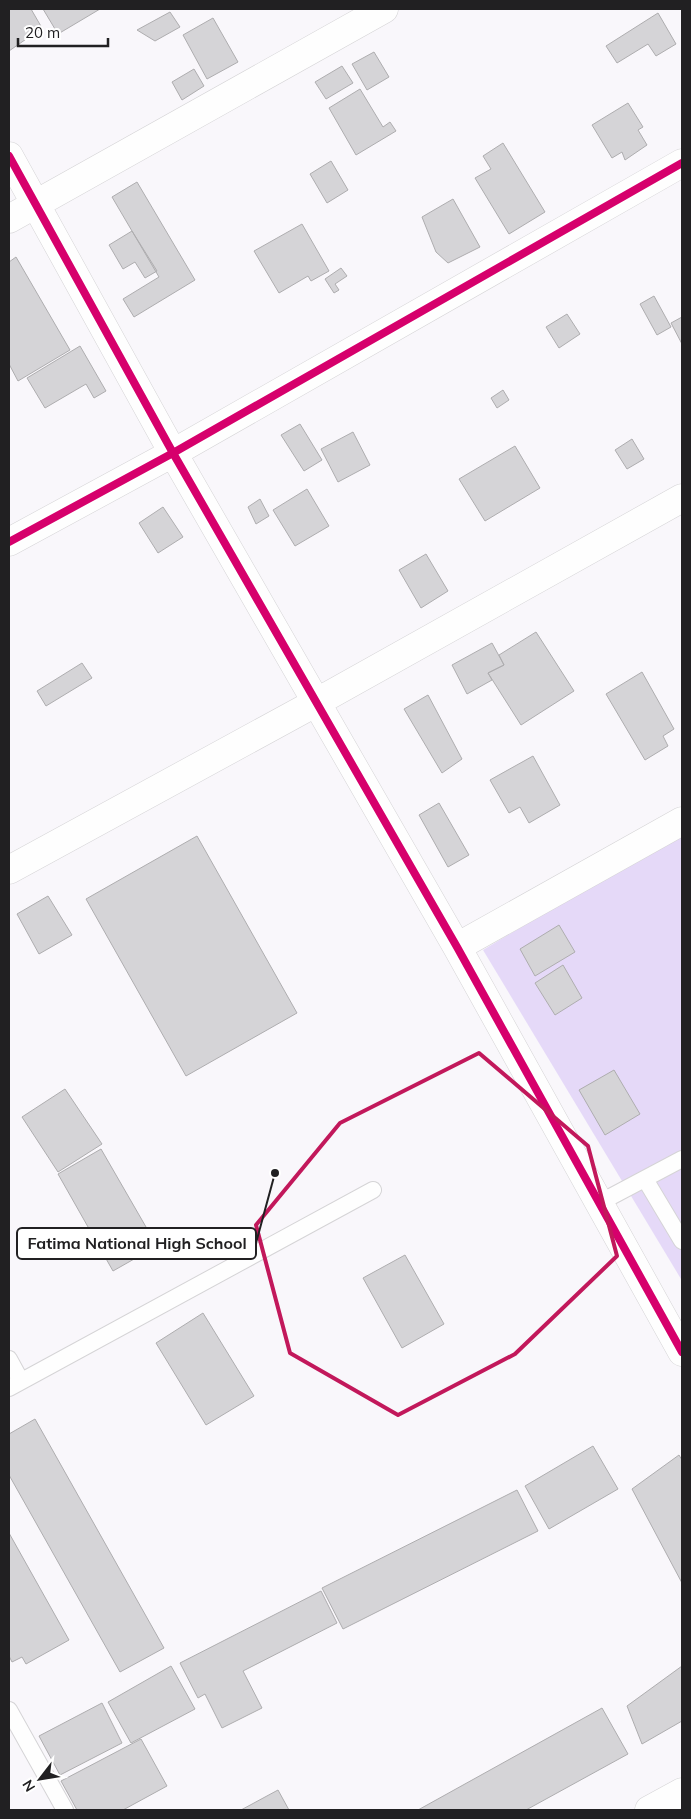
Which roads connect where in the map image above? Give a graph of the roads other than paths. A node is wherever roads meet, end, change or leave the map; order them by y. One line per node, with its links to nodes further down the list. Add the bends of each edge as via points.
1 (384, 9): 4 (street)
2 (9, 156): 4 (street)
3 (682, 163): 6 (street)
4 (35, 204): 5 (street); 6 (street)
5 (9, 219)
6 (172, 453): 8 (street); 9 (street)
7 (682, 498): 9 (street)
8 (9, 542)
9 (317, 702): 11 (street); 12 (street)
10 (682, 821): 12 (street)
11 (9, 870)
12 (457, 947): 16 (street)
13 (682, 1159): 14 (lane)
14 (645, 1179): 16 (lane); 17 (lane)
15 (373, 1190): 20 (lane)
16 (599, 1203): 18 (street)
17 (682, 1241)
18 (682, 1352)
19 (9, 1359): 20 (lane)
20 (15, 1385)
21 (9, 1710): 23 (lane)
22 (682, 1792): 24 (street)
23 (65, 1810)
24 (649, 1810)

